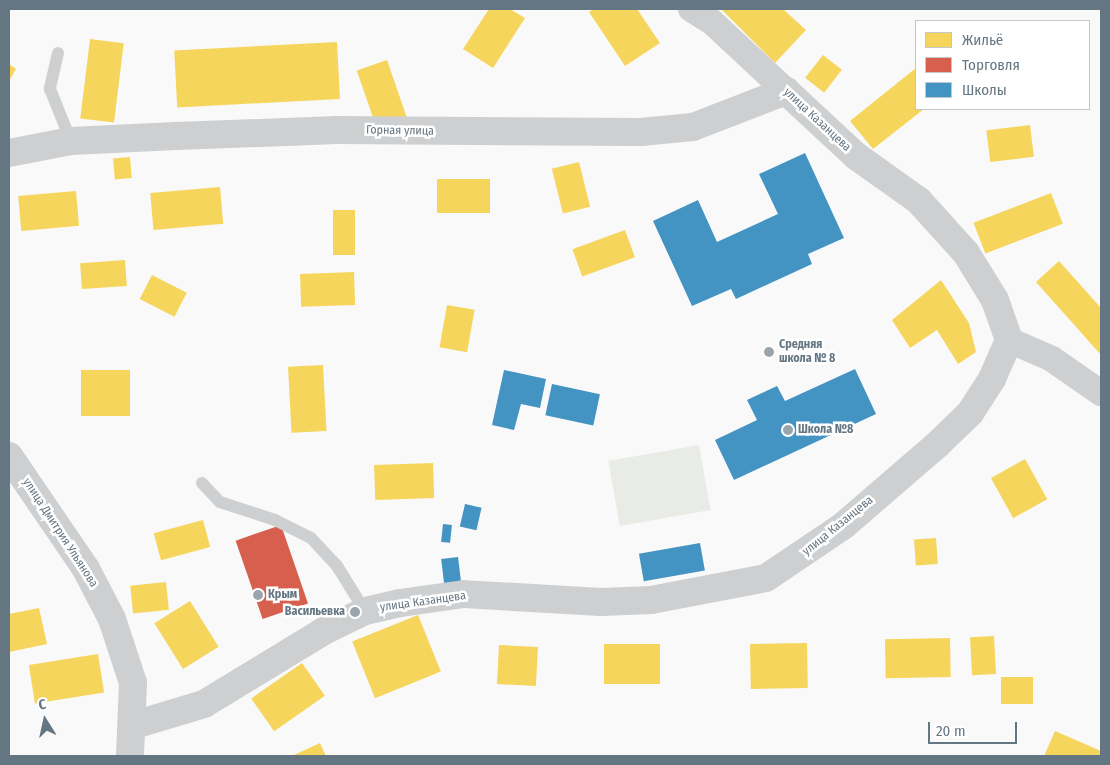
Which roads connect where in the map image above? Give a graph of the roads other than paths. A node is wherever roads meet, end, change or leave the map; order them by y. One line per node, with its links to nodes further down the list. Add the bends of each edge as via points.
1 (691, 9): 3 (street, улица Казанцева, via 712,22)
2 (58, 53): 4 (lane, via 50,89)
3 (786, 91): 4 (street, Горная улица, via 693,127 641,132 337,130); 6 (street, улица Казанцева, via 856,156 919,201 966,253 995,300)
4 (71, 141): 5 (street, Горная улица)
5 (9, 153)
6 (1009, 340): 7 (street, via 1052,359); 10 (street, улица Казанцева, via 992,379 970,413 843,526 766,578 651,600 601,602 464,594)
7 (1101, 393)
8 (9, 456): 11 (street, улица Дмитрия Ульянова, via 86,569 112,619 134,683)
9 (202, 483): 10 (lane, via 220,502 275,520 310,538 337,566)
10 (366, 611): 11 (street, улица Казанцева, via 272,659 204,704)
11 (134, 725): 12 (street, улица Дмитрия Ульянова)
12 (130, 756)

